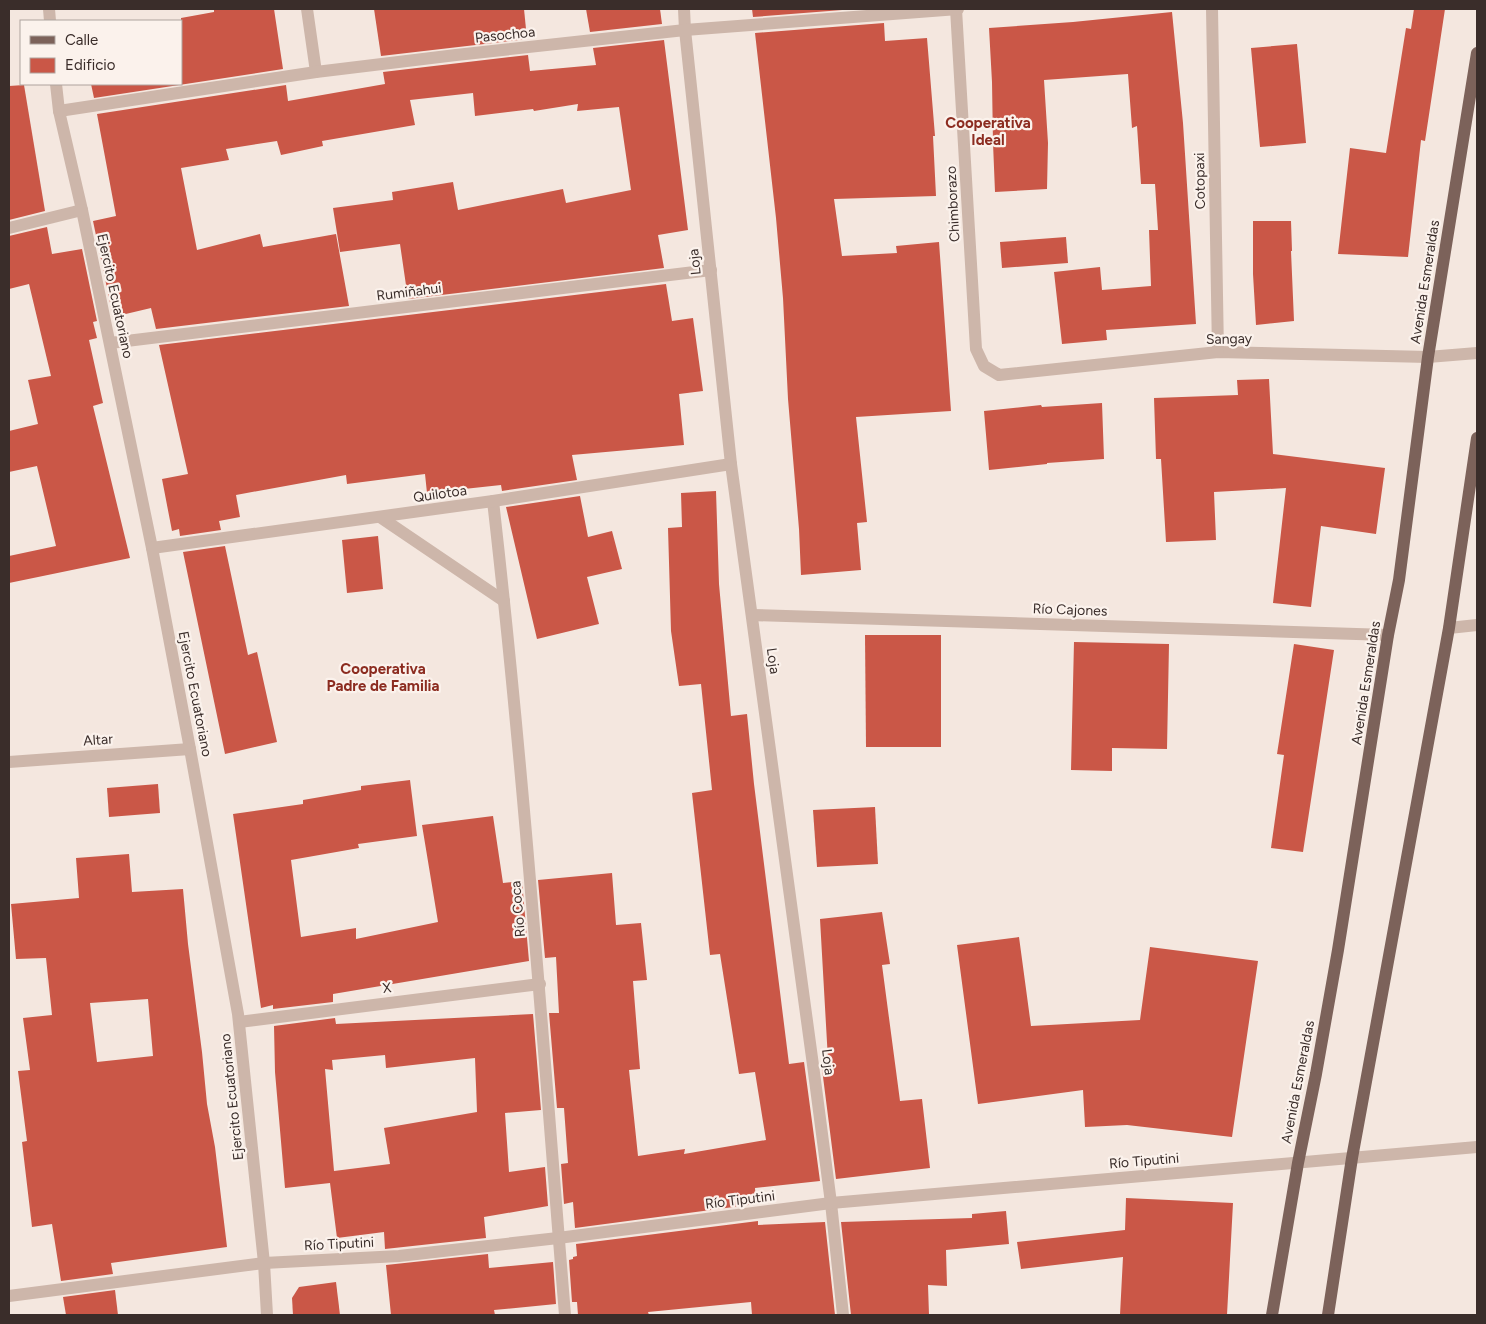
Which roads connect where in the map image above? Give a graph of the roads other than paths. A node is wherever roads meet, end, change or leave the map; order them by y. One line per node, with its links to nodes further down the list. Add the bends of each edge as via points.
1 (307, 9): 7 (street)
2 (684, 9): 5 (street, Loja)
3 (957, 9): 5 (street, Pasochoa); 17 (street, Chimborazo, via 976,349)
4 (1212, 9): 14 (street, Cotopaxi)
5 (685, 30): 7 (street, Pasochoa); 12 (street, Loja)
6 (1477, 53): 16 (main road, Avenida Esmeraldas)
7 (316, 72): 9 (street, Pasochoa)
8 (56, 85): 9 (street, Ejercito Ecuatoriano)
9 (58, 111): 10 (street, Ejercito Ecuatoriano)
10 (82, 210): 11 (street); 13 (street, Ejercito Ecuatoriano)
11 (9, 228)
12 (711, 270): 13 (street, Rumiñahui); 19 (street, Loja)
13 (110, 343): 22 (street, Ejercito Ecuatoriano)
14 (1218, 352): 16 (street, Sangay); 17 (street, Sangay, via 999,376)
15 (1477, 353): 16 (street, Sangay)
16 (1428, 357): 27 (main road, Avenida Esmeraldas, via 1399,580)
17 (984, 366)
18 (1477, 438): 26 (main road)
19 (731, 464): 20 (street, Quilotoa); 24 (street, Loja)
20 (493, 501): 21 (street, Quilotoa); 23 (street, Río Coca)
21 (380, 517): 22 (street, Quilotoa); 23 (street)
22 (152, 548): 28 (street, Ejercito Ecuatoriano)
23 (504, 601): 30 (street, Río Coca)
24 (752, 614): 27 (street, Río Cajones); 35 (street, Loja)
25 (1477, 625): 26 (street)
26 (1449, 628): 33 (main road)
27 (1388, 635): 34 (main road, Avenida Esmeraldas, via 1338,950)
28 (190, 749): 29 (street, Altar); 31 (street, Ejercito Ecuatoriano)
29 (9, 762)
30 (540, 984): 31 (street, X); 36 (street, Río Coca)
31 (239, 1022): 37 (street, Ejercito Ecuatoriano)
32 (1477, 1147): 33 (street, Río Tiputini)
33 (1352, 1158): 34 (street, Río Tiputini); 43 (main road)
34 (1298, 1163): 35 (street, Río Tiputini); 42 (main road, Avenida Esmeraldas)
35 (830, 1203): 36 (street, Río Tiputini); 41 (street, Loja)
36 (558, 1238): 37 (street, Río Tiputini, via 399,1256); 40 (street, Río Coca)
37 (264, 1263): 38 (street, Río Tiputini); 39 (street, Ejercito Ecuatoriano)
38 (9, 1296)
39 (267, 1315)
40 (565, 1315)
41 (843, 1315)
42 (1272, 1315)
43 (1328, 1315)

